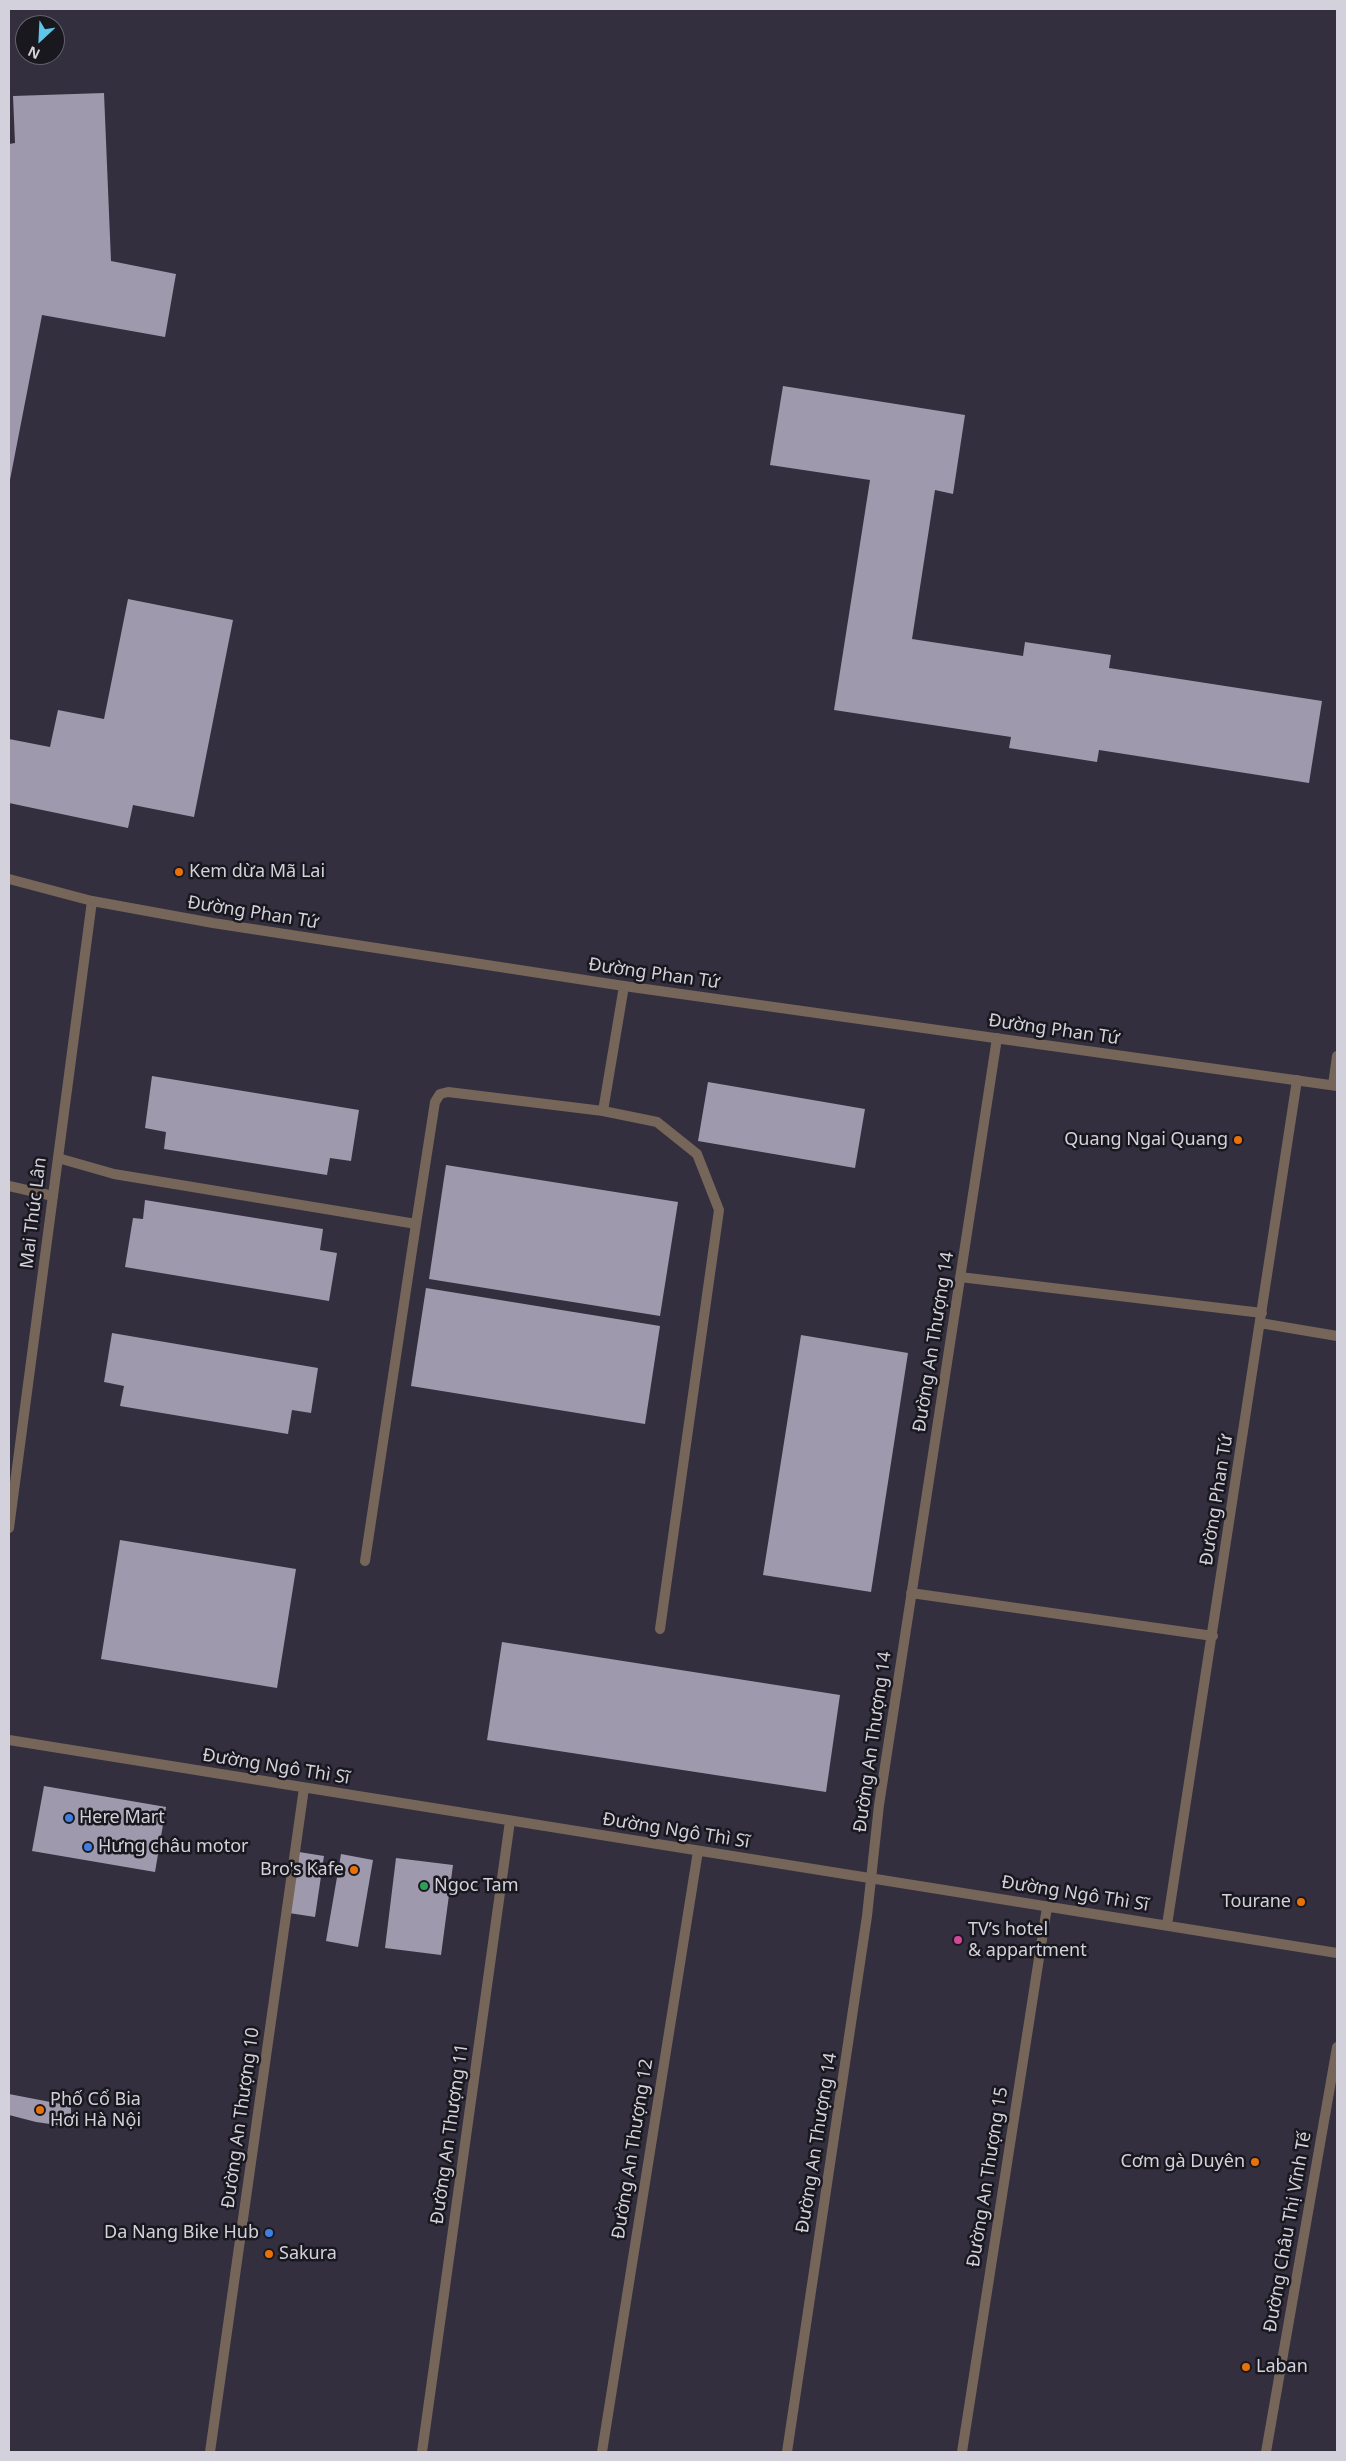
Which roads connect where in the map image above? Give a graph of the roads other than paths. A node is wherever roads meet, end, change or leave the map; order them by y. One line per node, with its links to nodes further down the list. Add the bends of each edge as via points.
1 (9, 880): 2 (street, Đường Phan Tứ)
2 (92, 901): 3 (street, Đường Phan Tứ, via 213,924); 9 (street, Mai Thúc Lân)
3 (624, 986): 4 (street, Đường Phan Tứ); 8 (street)
4 (997, 1038): 6 (street, Đường Phan Tứ); 13 (street, Đường An Thượng 14)
5 (1337, 1056): 7 (street)
6 (1297, 1080): 7 (street, Đường Phan Tứ); 14 (street, Đường Phan Tứ)
7 (1335, 1085)
8 (603, 1111): 12 (street, via 448,1092 440,1094 435,1102); 19 (street, via 657,1122 697,1154 719,1210)
9 (58, 1158): 11 (street, Mai Thúc Lân); 12 (street, via 114,1174)
10 (9, 1186): 11 (street)
11 (53, 1196): 16 (street, Mai Thúc Lân)
12 (416, 1224): 17 (street)
13 (960, 1277): 14 (street); 18 (street, Đường An Thượng 14)
14 (1261, 1318): 15 (street); 20 (street, Đường Phan Tứ)
15 (1337, 1336)
16 (9, 1528)
17 (365, 1561)
18 (911, 1593): 20 (street); 25 (street, Đường An Thượng 14, via 879,1805)
19 (660, 1629)
20 (1213, 1636): 27 (street, Đường Phan Tứ)
21 (9, 1740): 22 (street, Đường Ngô Thì Sĩ)
22 (304, 1788): 23 (street, Đường Ngô Thì Sĩ); 30 (street, Đường An Thượng 10)
23 (510, 1821): 24 (street, Đường Ngô Thì Sĩ); 31 (street, Đường An Thượng 11)
24 (698, 1851): 25 (street, Đường Ngô Thì Sĩ); 32 (street, Đường An Thượng 12)
25 (872, 1879): 26 (street, Đường Ngô Thì Sĩ); 33 (street, Đường An Thượng 14)
26 (1048, 1907): 27 (street, Đường Ngô Thì Sĩ); 34 (street, Đường An Thượng 15)
27 (1167, 1926): 28 (street, Đường Ngô Thì Sĩ)
28 (1337, 1953)
29 (1337, 2047): 35 (street, Đường Châu Thị Vĩnh Tế)
30 (210, 2452)
31 (422, 2452)
32 (602, 2452)
33 (787, 2452)
34 (962, 2452)
35 (1266, 2452)

